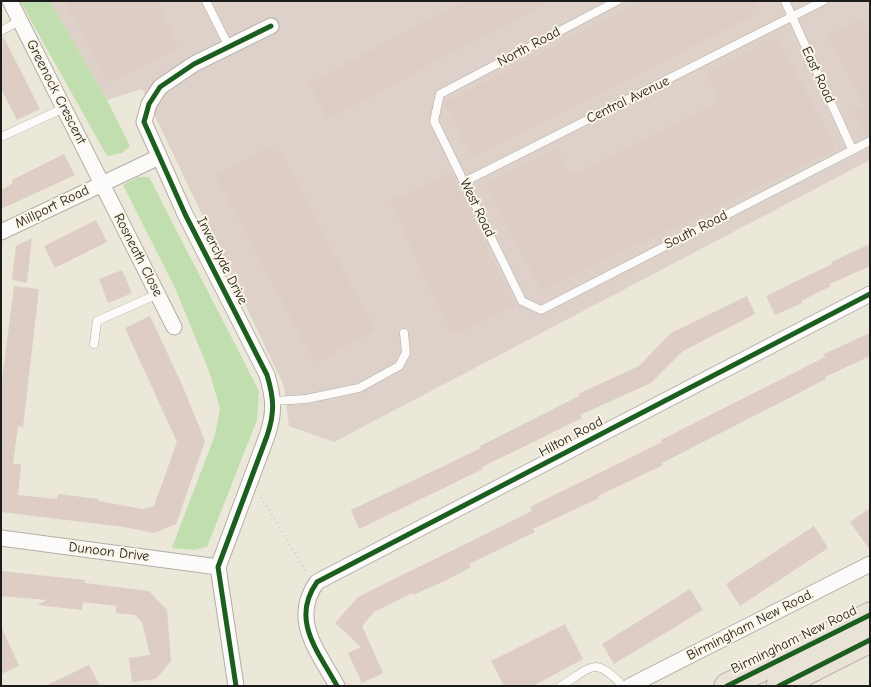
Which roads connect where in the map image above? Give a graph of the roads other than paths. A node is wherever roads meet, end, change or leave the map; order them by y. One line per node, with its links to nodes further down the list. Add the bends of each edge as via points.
1 (10, 1): 7 (street, Greenock Crescent)
2 (206, 1): 10 (lane)
3 (617, 1): 11 (lane, North Road)
4 (785, 1): 6 (lane, East Road)
5 (824, 1): 6 (lane, Central Avenue)
6 (792, 18): 15 (lane, East Road); 18 (lane, Central Avenue)
7 (19, 21): 9 (lane); 12 (street, Greenock Crescent)
8 (271, 26): 10 (street, Inverclyde Drive)
9 (1, 31)
10 (229, 47): 16 (street, Inverclyde Drive, via 194,64 160,87 149,104 144,122)
11 (440, 94): 18 (lane, West Road, via 434,121)
12 (64, 108): 13 (lane); 17 (street, Greenock Crescent)
13 (1, 137)
14 (870, 141): 15 (lane, South Road)
15 (852, 149): 22 (lane, South Road)
16 (159, 157): 17 (street, Millport Road); 26 (street, Inverclyde Drive, via 267,375)
17 (102, 182): 19 (street, Millport Road); 20 (street, Rosneath Close)
18 (464, 182): 22 (lane, West Road, via 522,301)
19 (1, 232)
20 (158, 294): 23 (street, Rosneath Close); 25 (lane, via 97,321)
21 (870, 294): 33 (street, Hilton Road, via 315,585 310,592 304,618 311,638)
22 (541, 310)
23 (174, 327)
24 (404, 333): 26 (lane, via 406,353 399,366 359,388 306,399)
25 (94, 344)
26 (274, 401): 29 (street, Inverclyde Drive, via 273,418)
27 (1, 538): 29 (street, Dunoon Drive)
28 (870, 564): 36 (street, Birmingham New Road.)
29 (218, 567): 32 (street)
30 (870, 615): 37 (highway, Birmingham New Road)
31 (870, 640): 38 (highway)
32 (236, 686)
33 (338, 686)
34 (561, 686): 35 (lane, via 596,666 604,667)
35 (623, 686)
36 (630, 686)
37 (728, 686)
38 (779, 686)

